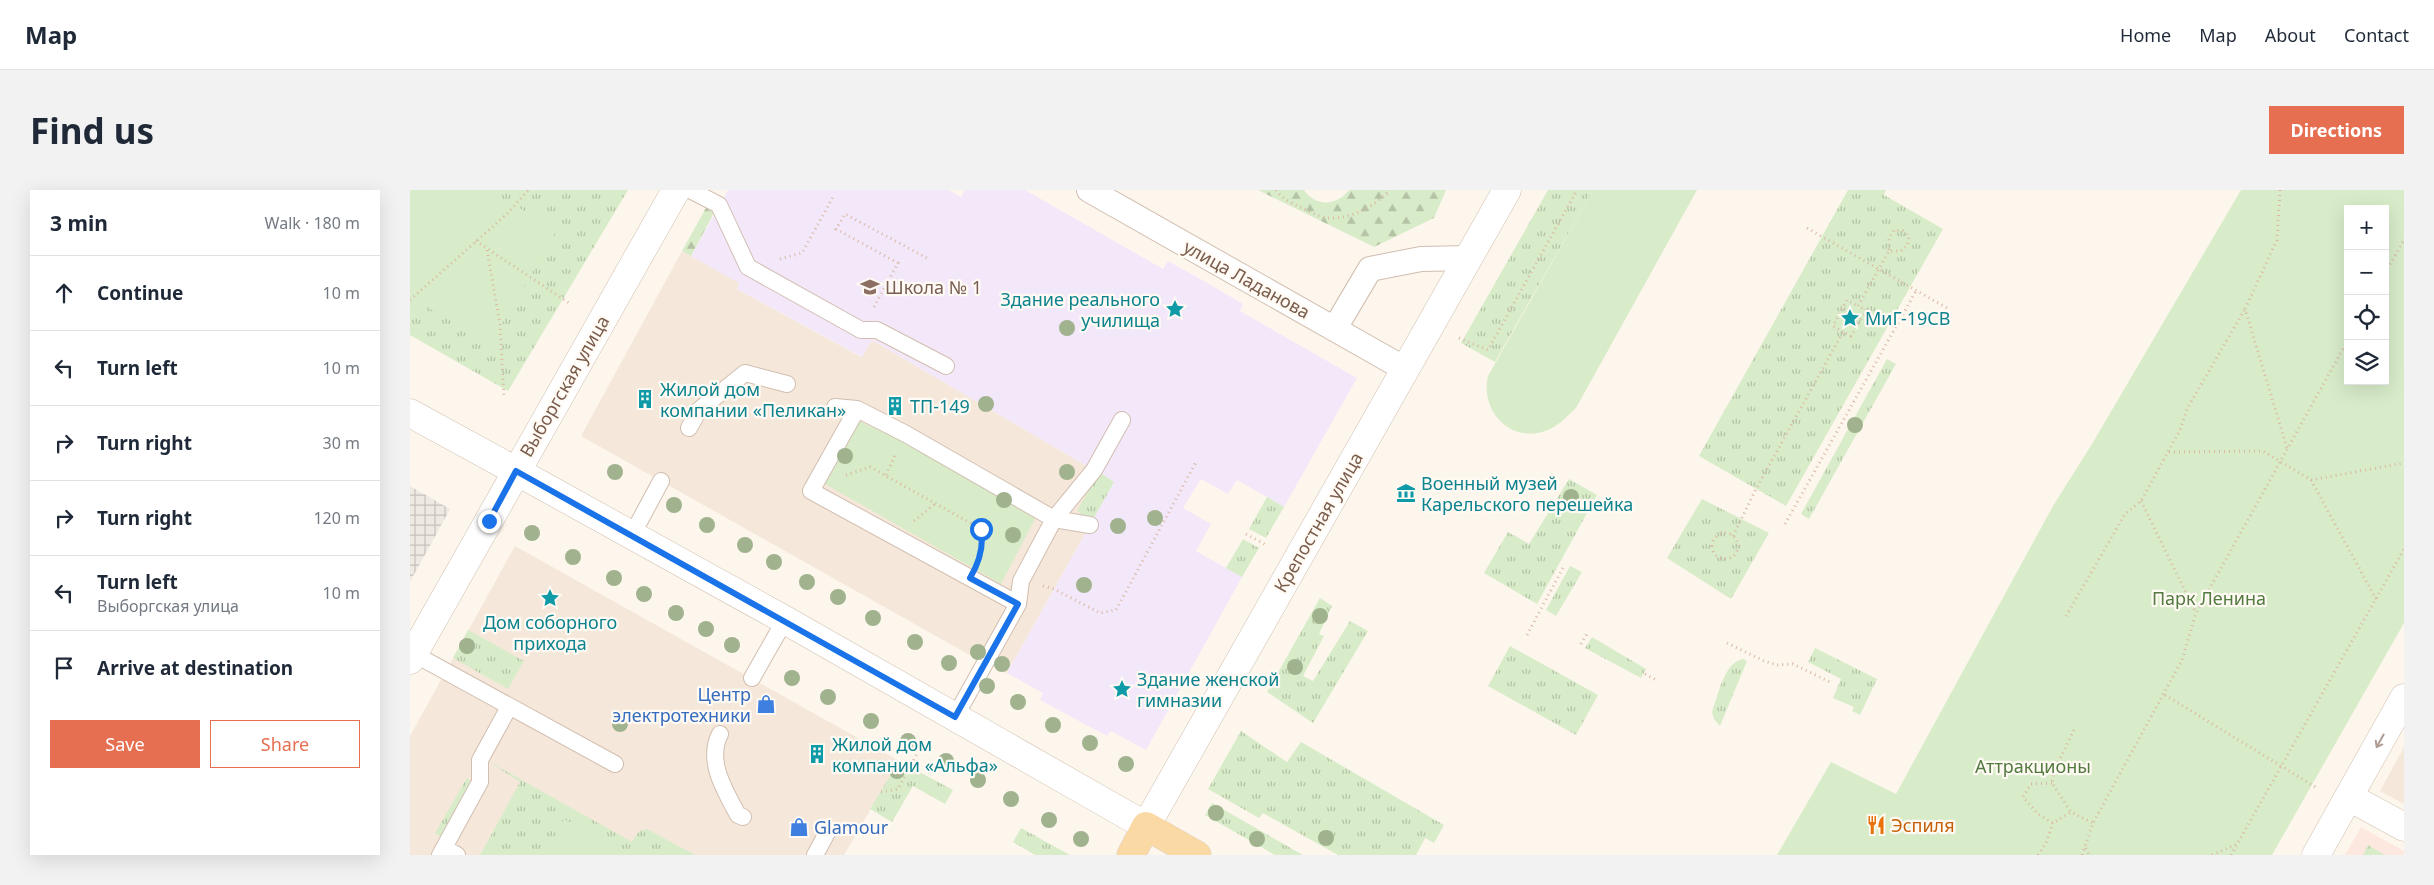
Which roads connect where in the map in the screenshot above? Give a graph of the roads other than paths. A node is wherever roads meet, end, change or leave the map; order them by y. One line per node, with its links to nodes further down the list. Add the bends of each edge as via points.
1 (676, 190): 15 (street, Выборгская улица)
2 (690, 190): 7 (lane, via 719,205 748,267 861,330 878,330)
3 (1507, 190): 5 (street, Крепостная улица)
4 (1104, 194): 6 (street, улица Ладанова)
5 (1468, 258): 6 (street, via 1421,259 1370,269); 8 (street, Крепостная улица)
6 (1336, 328): 8 (street, улица Ладанова)
7 (946, 366)
8 (1405, 369): 31 (street, Крепостная улица)
9 (787, 384): 14 (lane, via 745,372 699,410)
10 (836, 407): 11 (lane)
11 (857, 409): 17 (lane); 20 (lane, via 811,491)
12 (410, 413): 15 (street)
13 (1122, 420): 17 (lane, via 1094,470)
14 (689, 428)
15 (516, 471): 19 (street); 22 (street, Выборгская улица)
16 (661, 481): 19 (lane)
17 (1054, 519): 18 (lane); 20 (lane, via 1021,581)
18 (1090, 526)
19 (632, 535): 21 (street)
20 (1018, 604): 26 (lane)
21 (785, 620): 23 (lane); 26 (street)
22 (412, 657): 25 (lane)
23 (752, 678)
24 (2404, 698): 29 (street, one-way to 29)
25 (509, 706): 28 (lane); 34 (lane, via 480,760 480,782)
26 (955, 717): 31 (street)
27 (720, 734): 30 (lane, via 715,744 721,784 738,815)
28 (615, 764)
29 (2348, 797): 32 (street); 38 (street)
30 (743, 817)
31 (1146, 826): 36 (main road, Крепостная улица); 37 (main road)
32 (2404, 827)
33 (828, 831): 35 (lane)
34 (447, 853)
35 (809, 853)
36 (1130, 855)
37 (1197, 855)
38 (2316, 855)

